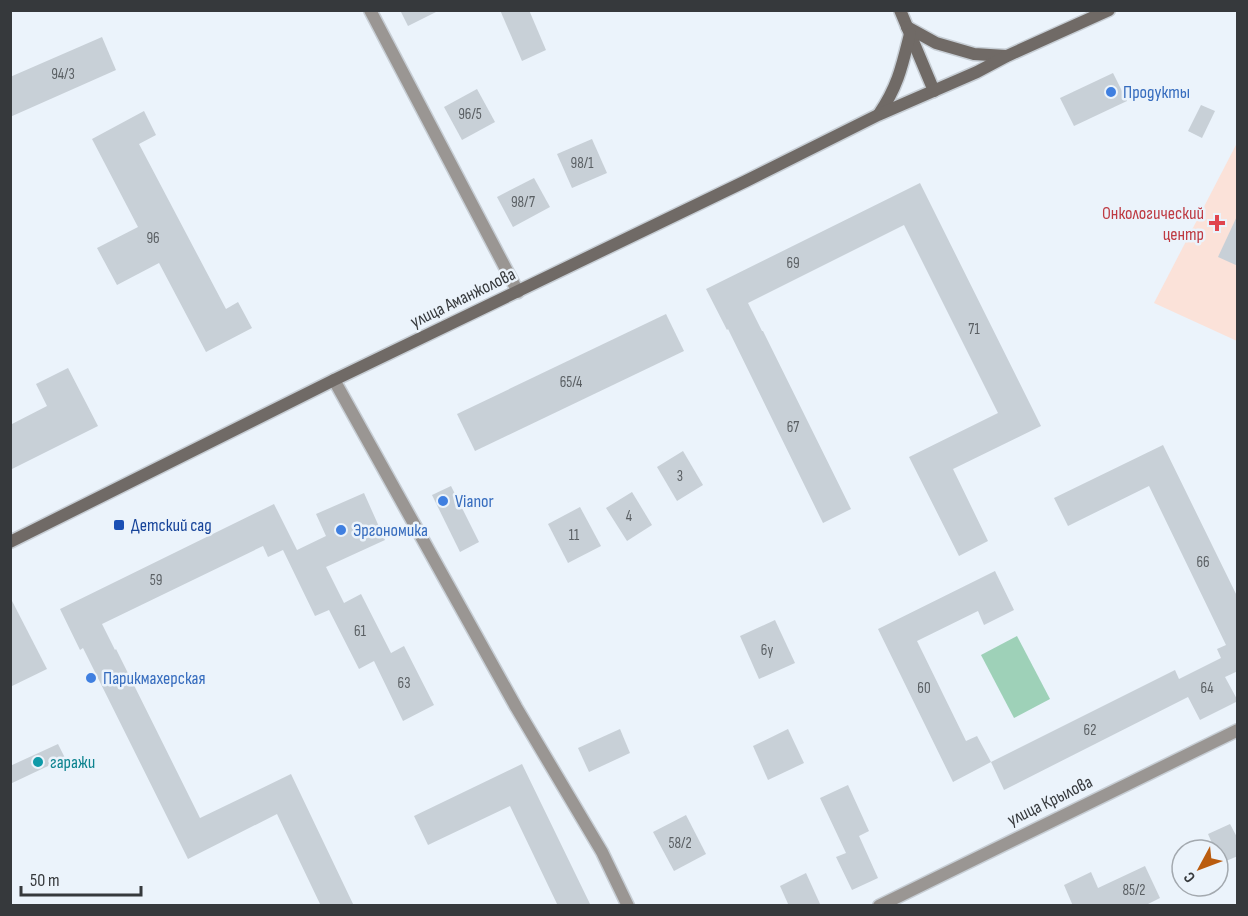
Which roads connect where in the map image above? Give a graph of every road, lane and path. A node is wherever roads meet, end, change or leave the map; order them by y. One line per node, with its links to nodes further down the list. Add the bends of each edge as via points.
1 (370, 10): 8 (street)
2 (900, 10): 4 (main road)
3 (1109, 10): 5 (main road)
4 (908, 30): 5 (main road, via 974,54); 6 (main road); 7 (main road, via 899,77)
5 (1007, 56): 6 (main road, улица Аманжолова)
6 (934, 91): 7 (main road, улица Аманжолова)
7 (878, 115): 8 (main road, улица Аманжолова)
8 (518, 292): 9 (main road, улица Аманжолова)
9 (334, 380): 10 (main road, улица Аманжолова); 12 (street, via 516,707 602,852)
10 (10, 542)
11 (1238, 730): 13 (street, улица Крылова)
12 (628, 906)
13 (879, 906)

